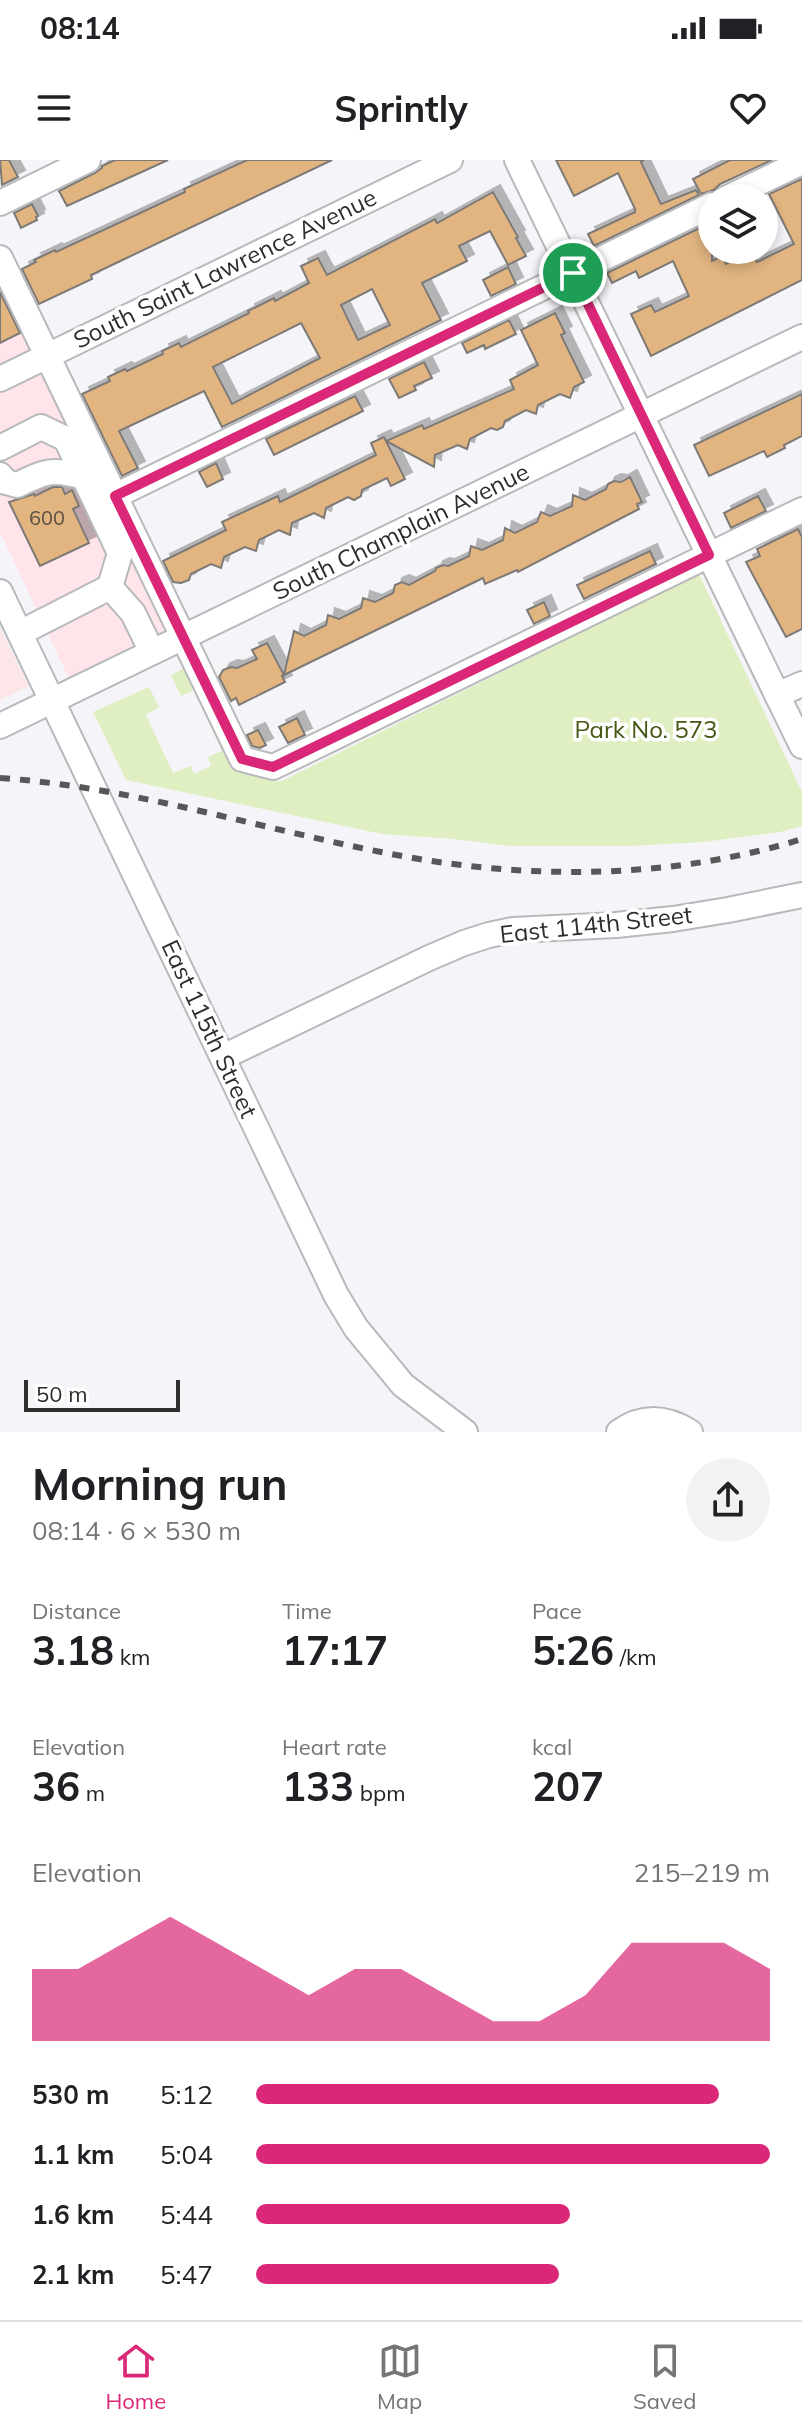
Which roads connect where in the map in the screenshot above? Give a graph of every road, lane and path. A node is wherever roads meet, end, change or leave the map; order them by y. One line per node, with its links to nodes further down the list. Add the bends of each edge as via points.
1 (88, 160): 6 (street)
2 (450, 160): 11 (street, South Saint Lawrence Avenue)
3 (517, 160): 9 (street)
4 (802, 162): 5 (street)
5 (756, 184)
6 (0, 203)
7 (698, 212): 9 (street)
8 (0, 258): 11 (street)
9 (573, 273): 13 (street); 17 (street)
10 (802, 337): 13 (street, South Champlain Avenue)
11 (47, 356): 12 (street, South Saint Lawrence Avenue); 17 (street)
12 (0, 379)
13 (641, 415): 19 (street); 23 (street, South Champlain Avenue)
14 (0, 448): 16 (street, via 41,427 66,439)
15 (0, 475): 16 (street, via 17,485 59,470)
16 (84, 477): 20 (street, via 120,553)
17 (115, 496): 23 (street)
18 (802, 510): 19 (street)
19 (709, 555): 23 (street, via 273,767 242,759); 26 (street)
20 (110, 587): 22 (street); 24 (street, via 133,613)
21 (0, 592): 22 (street, East 115th Street)
22 (20, 633): 27 (street, East 115th Street)
23 (183, 637): 24 (street, South Champlain Avenue)
24 (152, 652): 27 (street, South Champlain Avenue)
25 (802, 684): 26 (street)
26 (777, 695): 29 (street)
27 (53, 701): 28 (street, South Champlain Avenue); 31 (street, East 115th Street)
28 (0, 726)
29 (802, 746)
30 (802, 895): 31 (street, East 114th Street, via 673,919 489,935 429,958)
31 (223, 1057): 32 (street, East 115th Street, via 356,1328 403,1385)
32 (465, 1432)
33 (619, 1432): 34 (street, via 631,1423 661,1419)
34 (690, 1432)

